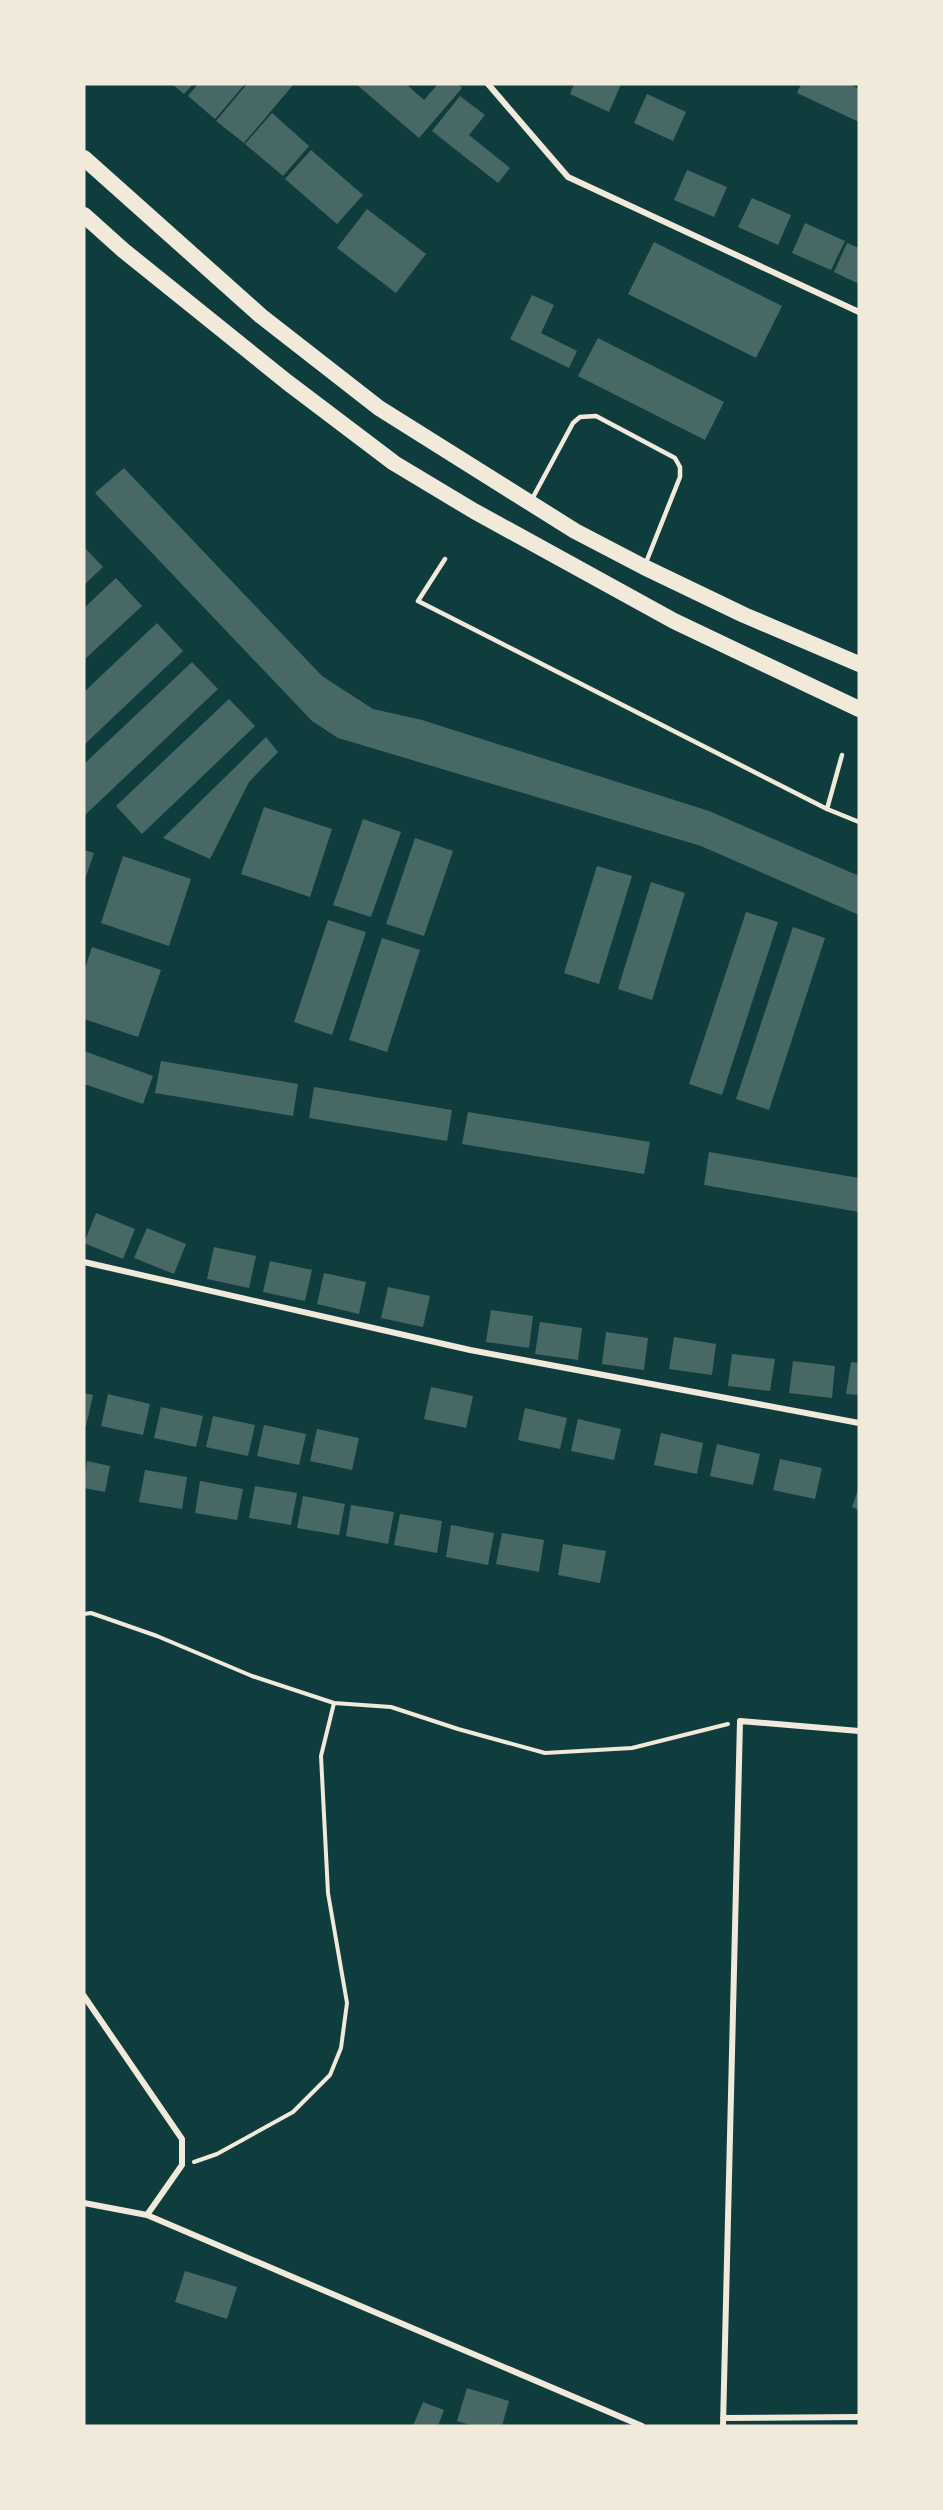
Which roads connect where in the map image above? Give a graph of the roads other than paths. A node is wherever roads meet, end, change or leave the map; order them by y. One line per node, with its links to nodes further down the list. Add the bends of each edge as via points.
1 (488, 84): 4 (street, via 568,177)
2 (84, 158): 5 (highway, via 306,352 379,408)
3 (84, 215): 9 (highway, via 287,382 394,463 474,512 674,621)
4 (859, 312)
5 (529, 504): 7 (highway); 7 (lane, via 573,423 580,417 596,416 675,458 680,477)
6 (445, 559): 11 (lane, via 418,601)
7 (644, 567): 8 (highway)
8 (859, 664)
9 (859, 709)
10 (842, 755): 11 (lane)
11 (827, 809): 12 (lane)
12 (859, 822)
13 (84, 1262): 14 (street, via 470,1350)
14 (859, 1423)
15 (859, 1731): 20 (street, via 740,1721)
16 (84, 1996): 18 (street, via 182,2139 182,2165)
17 (84, 2203): 18 (street)
18 (147, 2215): 21 (street)
19 (859, 2417): 20 (street)
20 (723, 2418): 22 (street)
21 (642, 2426)
22 (723, 2426)

